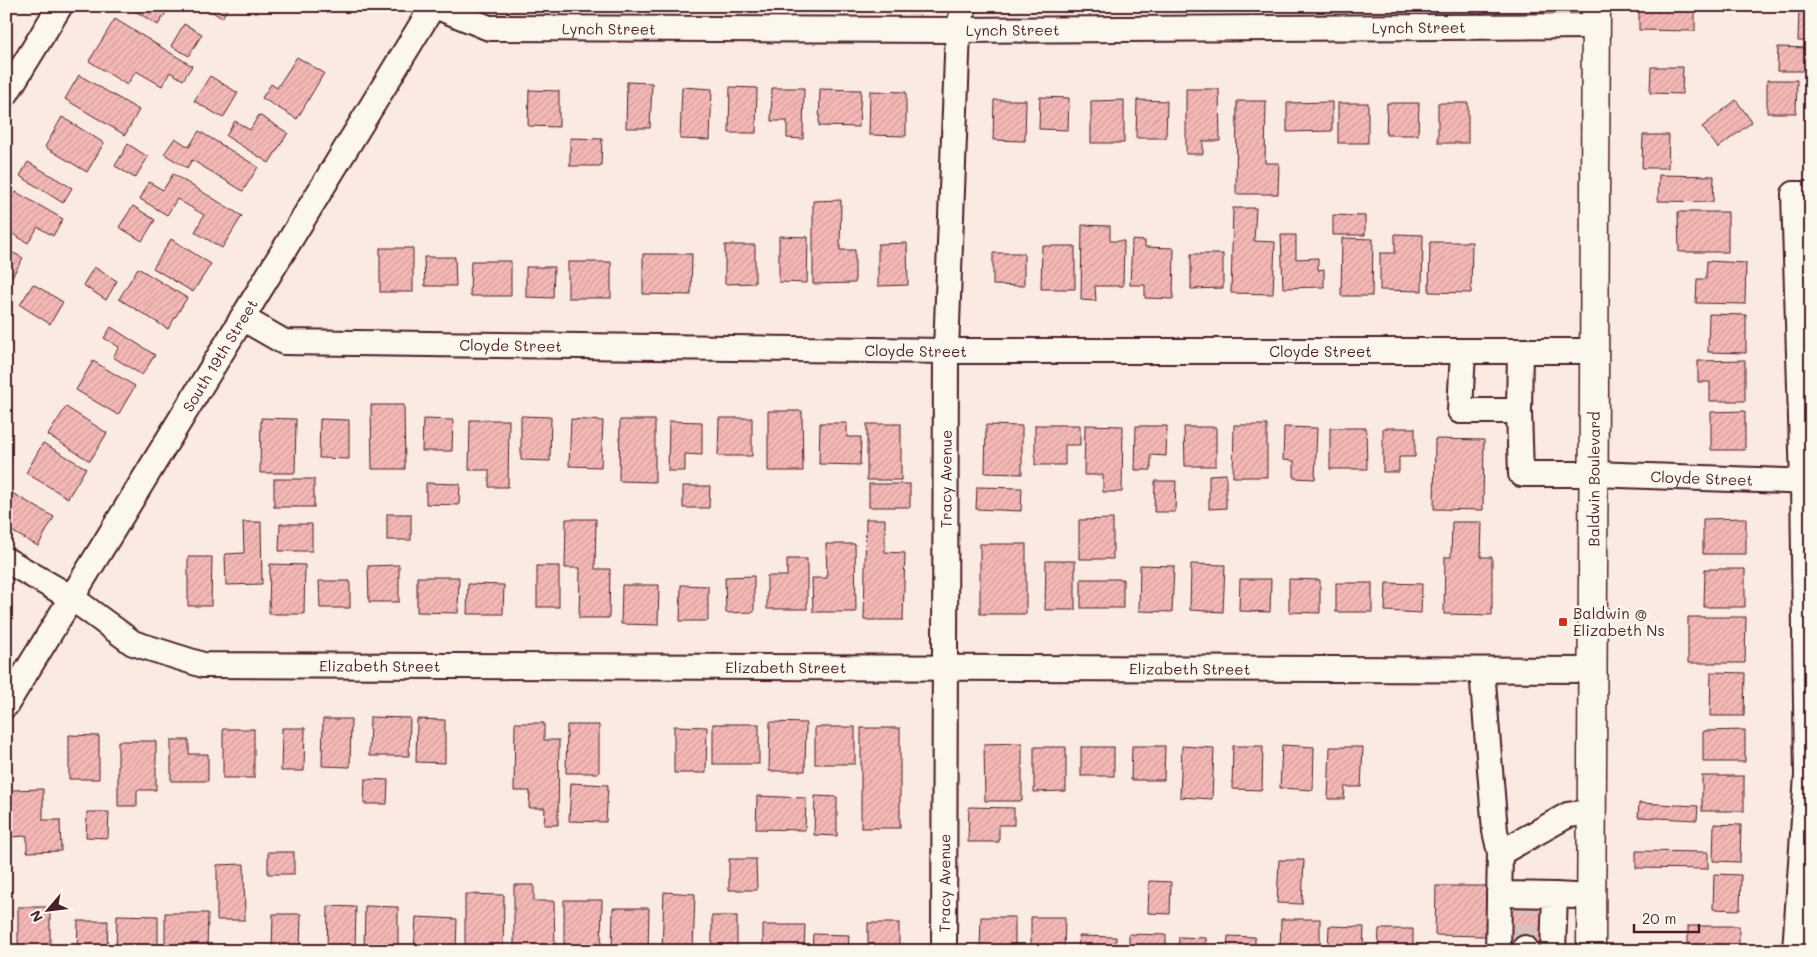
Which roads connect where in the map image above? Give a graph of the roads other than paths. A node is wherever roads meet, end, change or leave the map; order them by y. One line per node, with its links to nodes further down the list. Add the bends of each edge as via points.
1 (60, 6): 6 (street)
2 (434, 6): 5 (street, Lynch Street, via 488,28); 8 (street, South 19th Street)
3 (964, 6): 5 (street, Tracy Avenue)
4 (1596, 16): 5 (street, Lynch Street); 12 (main road, Baldwin Boulevard)
5 (958, 30): 9 (street, Tracy Avenue)
6 (6, 94)
7 (1803, 194): 15 (street)
8 (242, 318): 9 (street, Cloyde Street, via 284,342); 17 (street, South 19th Street)
9 (946, 351): 10 (street, Cloyde Street); 18 (street, Tracy Avenue)
10 (1462, 351): 11 (street, Cloyde Street); 13 (street, via 1460,411)
11 (1520, 351): 12 (street, Cloyde Street); 13 (street)
12 (1594, 351): 14 (main road, Baldwin Boulevard)
13 (1519, 411): 14 (street, Cloyde Street, via 1521,474)
14 (1594, 474): 15 (street, Cloyde Street); 20 (main road, Baldwin Boulevard)
15 (1807, 482): 22 (street)
16 (6, 560): 17 (street, Elizabeth Street)
17 (72, 598): 18 (street, Elizabeth Street, via 133,643 203,665); 21 (street, South 19th Street)
18 (945, 668): 19 (street, Elizabeth Street); 28 (street, Tracy Avenue)
19 (1482, 670): 20 (street, Elizabeth Street); 24 (street, via 1495,830)
20 (1592, 670): 23 (main road, Baldwin Boulevard)
21 (6, 705)
22 (1809, 775): 32 (street)
23 (1591, 812): 24 (street, via 1568,815); 27 (main road, Baldwin Boulevard)
24 (1500, 853): 25 (street)
25 (1499, 894): 26 (street, via 1525,899); 29 (street)
26 (1555, 895): 27 (street); 30 (street)
27 (1592, 897): 31 (main road, Baldwin Boulevard)
28 (944, 951)
29 (1498, 951)
30 (1553, 951)
31 (1591, 951)
32 (1795, 951)

